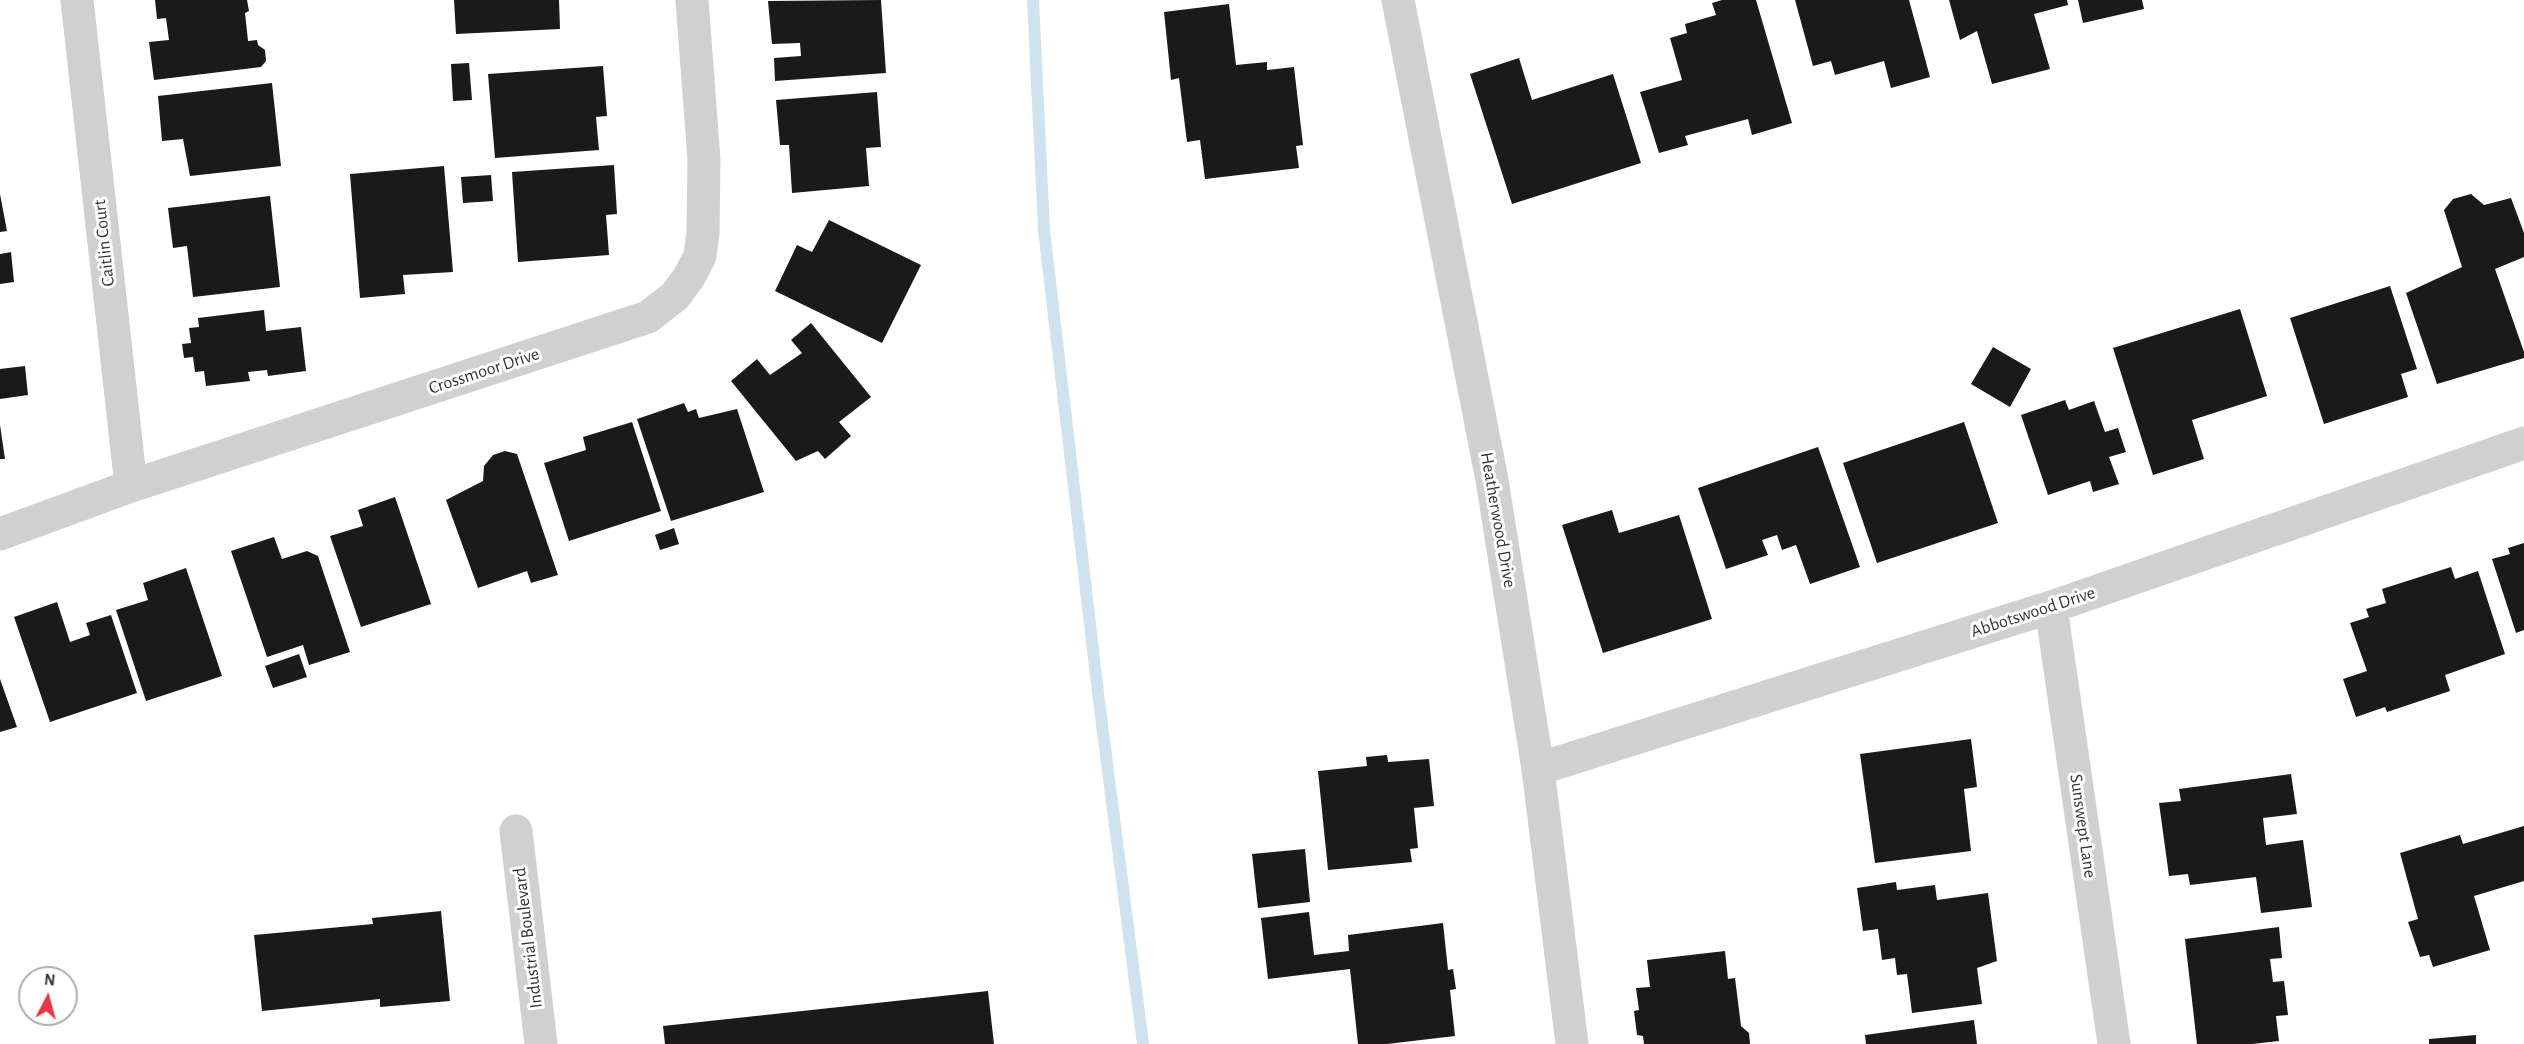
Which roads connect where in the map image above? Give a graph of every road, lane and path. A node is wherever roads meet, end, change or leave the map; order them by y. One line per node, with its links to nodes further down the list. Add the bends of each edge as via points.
1 (77, 0): 5 (street, Caitlin Court)
2 (692, 0): 5 (street, Crossmoor Drive, via 704,160 704,233 700,255 675,296 648,317)
3 (1398, 0): 8 (street, Heatherwood Drive, via 1492,480)
4 (2524, 443): 7 (street, Abbotswood Drive)
5 (131, 486): 6 (street, Crossmoor Drive)
6 (0, 534)
7 (2051, 607): 8 (street, Abbotswood Drive); 12 (street, Sunswept Lane)
8 (1538, 769): 11 (street, Heatherwood Drive)
9 (516, 831): 10 (street, Industrial Boulevard)
10 (541, 1044)
11 (1572, 1044)
12 (2114, 1044)

